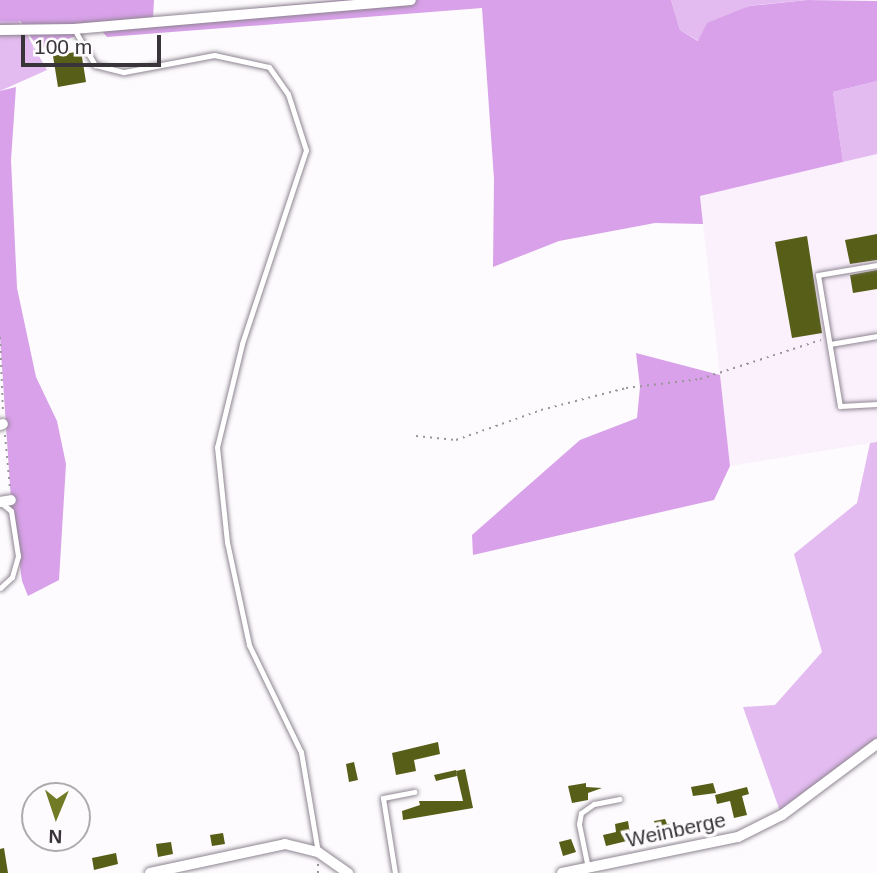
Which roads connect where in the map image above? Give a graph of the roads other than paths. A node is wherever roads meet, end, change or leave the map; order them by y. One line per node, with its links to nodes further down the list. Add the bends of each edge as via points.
1 (411, 0): 2 (street)
2 (330, 4): 3 (street)
3 (74, 29): 4 (street); 14 (lane, via 95,65 124,72 214,55 269,68 288,94 306,150 242,344 217,447 228,542 249,645 301,752)
4 (0, 30)
5 (877, 265): 7 (lane, via 818,275)
6 (877, 336): 7 (lane)
7 (829, 341): 8 (lane, via 840,406)
8 (877, 404)
9 (4, 501): 10 (lane, via 11,511 18,556 12,577)
10 (0, 588)
11 (877, 744): 15 (street, Weinberge, via 782,815 738,837)
12 (414, 792): 18 (lane, via 383,798)
13 (620, 799): 15 (lane, via 594,804 581,813 579,824)
14 (318, 852): 16 (street, via 285,844); 17 (street)
15 (589, 868): 19 (street, Weinberge)
16 (150, 873)
17 (348, 873)
18 (395, 873)
19 (562, 873)

